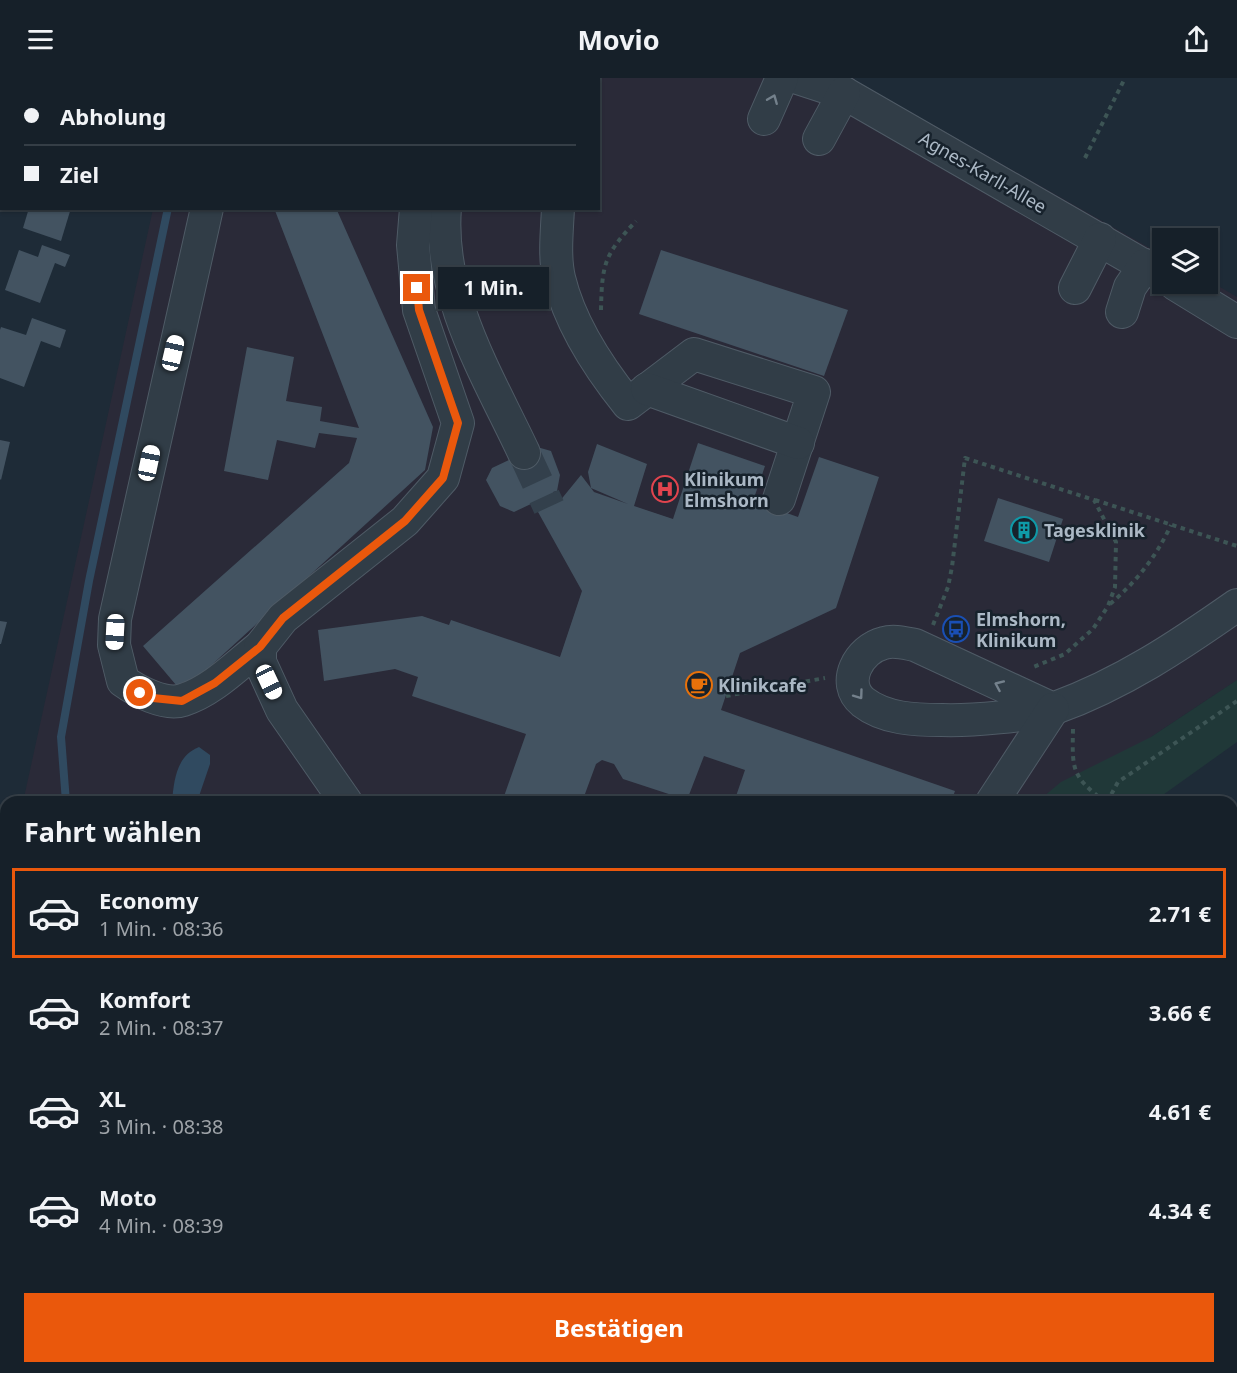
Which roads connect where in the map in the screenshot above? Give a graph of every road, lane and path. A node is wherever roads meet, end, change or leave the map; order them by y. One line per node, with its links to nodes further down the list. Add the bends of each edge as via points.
1 (782, 78): 5 (street, one-way to 1)
2 (798, 78): 4 (street, Agnes-Karll-Allee)
3 (1125, 78): 7 (path)
4 (844, 93): 6 (street); 13 (street, Agnes-Karll-Allee)
5 (764, 119)
6 (819, 139)
7 (1085, 158)
8 (207, 210): 30 (street, via 115,619 114,645 123,681 153,698 182,701 215,683)
9 (416, 210): 30 (street, via 413,245 419,310 458,423 443,478 405,521 283,618)
10 (445, 210): 23 (street, via 446,267 452,291 472,344)
11 (558, 210): 20 (street, via 559,277 571,314)
12 (636, 222): 20 (path, via 612,247 602,277 600,312)
13 (1100, 239): 14 (street, Agnes-Karll-Allee); 16 (street)
14 (1152, 269)
15 (1152, 271): 18 (street, via 1130,287)
16 (1075, 288)
17 (1191, 294): 19 (street)
18 (1122, 312)
19 (1237, 322)
20 (588, 345): 21 (street, via 606,378 628,404)
21 (647, 389): 22 (street); 22 (street, via 694,354 814,392)
22 (798, 443): 24 (street)
23 (524, 453)
24 (779, 499)
25 (1094, 500): 26 (path); 29 (path, via 1116,542 1115,587); 31 (path, via 965,458 948,587)
26 (1171, 525): 27 (path); 29 (path, via 1158,553)
27 (1237, 546)
28 (1237, 605): 36 (street, via 1130,675)
29 (1108, 606): 32 (path, via 1093,629 1065,654)
30 (260, 647): 37 (street, via 260,662 282,710)
31 (922, 649): 33 (street, via 895,641 881,643 865,653); 36 (street, one-way to 31)
32 (1026, 670)
33 (852, 674): 34 (path); 36 (street, one-way to 36, via 859,698 883,713 902,718 965,720)
34 (726, 696)
35 (1237, 701): 40 (path, via 1118,782)
36 (1059, 706): 38 (street); 39 (path, via 1074,727 1072,763 1080,782)
37 (342, 796)
38 (996, 796)
39 (1098, 796)
40 (1110, 796)

